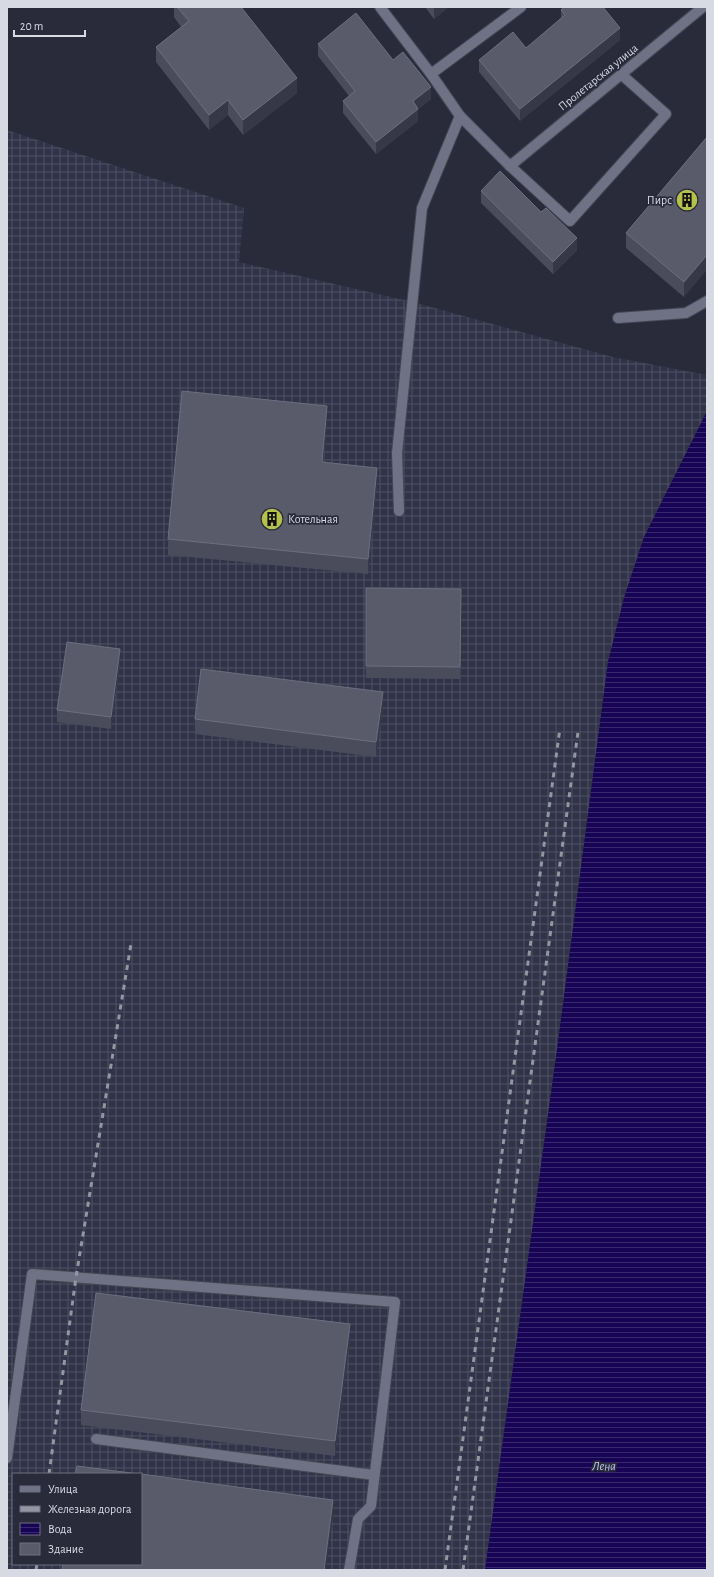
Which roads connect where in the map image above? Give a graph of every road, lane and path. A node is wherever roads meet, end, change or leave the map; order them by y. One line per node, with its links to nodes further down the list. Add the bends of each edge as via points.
1 (380, 7): 4 (street)
2 (522, 7): 4 (street)
3 (703, 7): 5 (street, Пролетарская улица)
4 (431, 74): 6 (street)
5 (622, 75): 7 (street, Пролетарская улица); 7 (street, via 666,114 570,221)
6 (460, 116): 7 (street); 10 (street, via 422,208 397,453)
7 (510, 166)
8 (707, 301): 9 (street, via 686,313)
9 (618, 318)
10 (399, 511)
11 (9, 1431): 13 (street); 14 (street, via 32,1274 395,1302)
12 (96, 1440): 14 (street)
13 (7, 1458)
14 (374, 1475): 15 (street, via 371,1506 358,1519)
15 (349, 1570)

